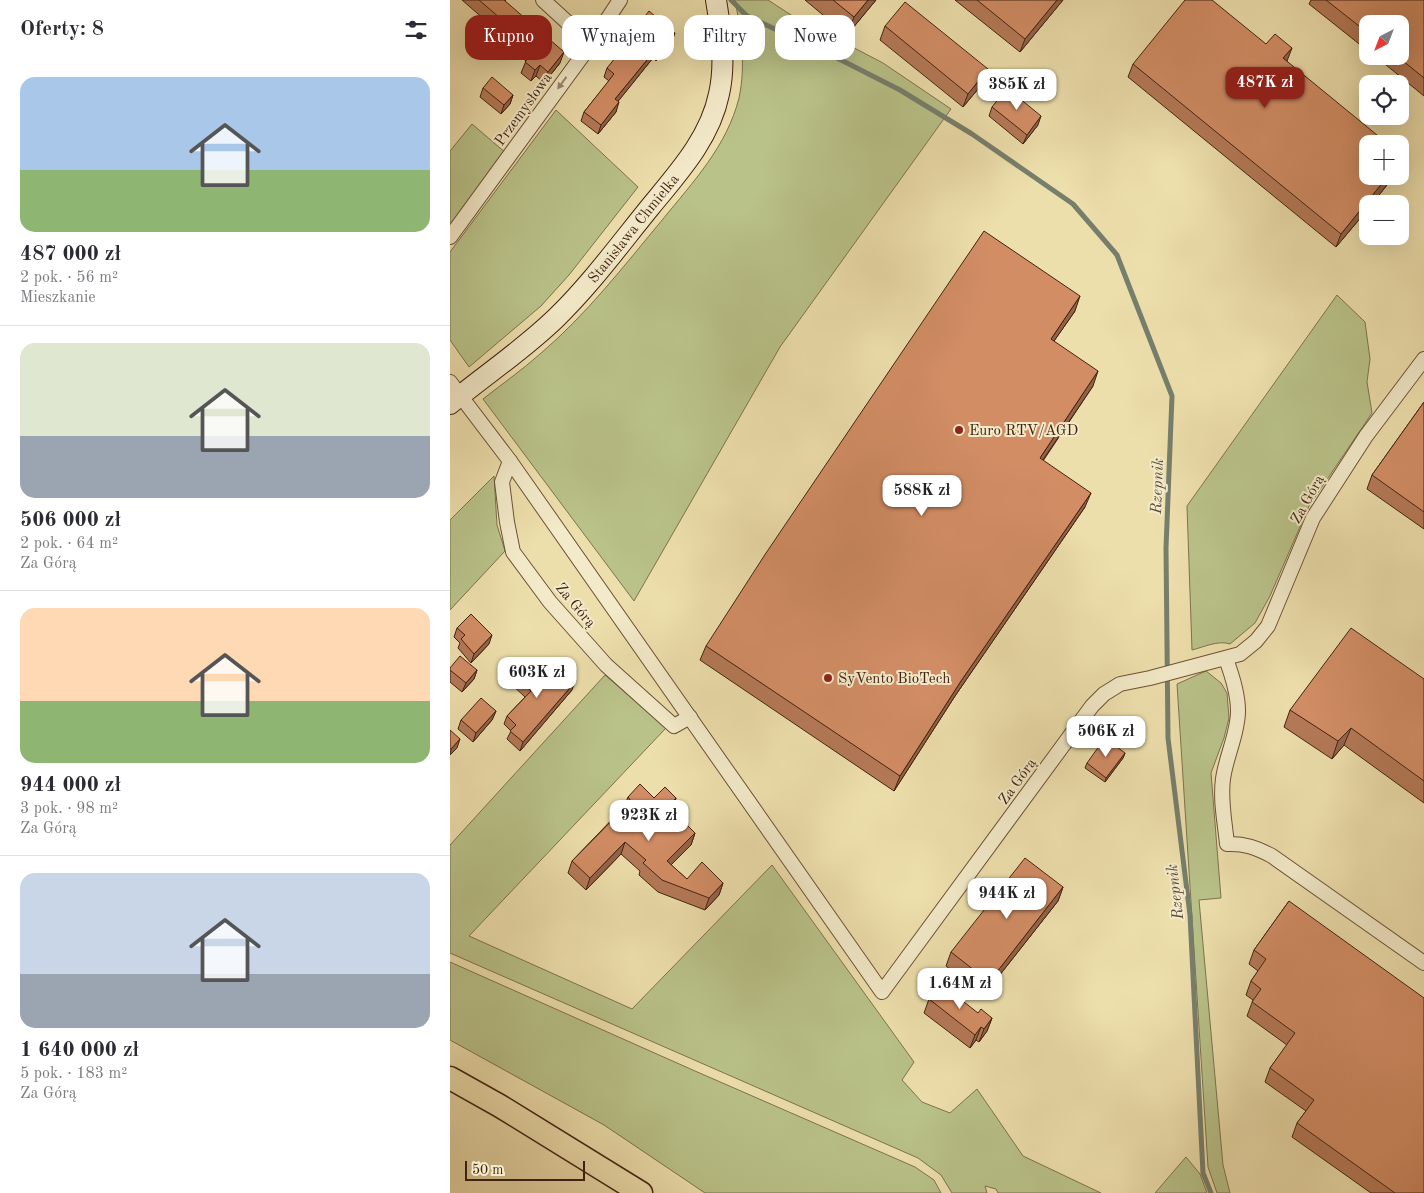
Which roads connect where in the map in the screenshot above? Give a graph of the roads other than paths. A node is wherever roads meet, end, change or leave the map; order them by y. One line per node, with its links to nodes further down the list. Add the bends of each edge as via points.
1 (542, 0): 5 (street)
2 (620, 0): 4 (street, Przemysłowa)
3 (716, 0): 9 (street, Stanisława Chmielka, via 722,34 720,94 698,147 577,297 533,339)
4 (610, 15)
5 (562, 18)
6 (579, 60): 7 (street, Przemysłowa, one-way to 7)
7 (450, 237)
8 (1424, 359): 11 (street, Za Górą, via 1366,436 1313,518 1268,626 1240,654)
9 (453, 394): 10 (street, Za Górą)
10 (510, 461): 12 (street, Za Górą); 12 (street, Za Górą, via 502,482 513,552 550,602 606,665 674,726)
11 (1226, 659): 12 (street, Za Górą, via 1120,684 1104,694 882,992); 13 (street, via 1238,711 1222,790 1227,844 1248,845 1272,856)
12 (690, 717)
13 (1424, 963)
14 (450, 1078): 15 (main road)
15 (641, 1193)

